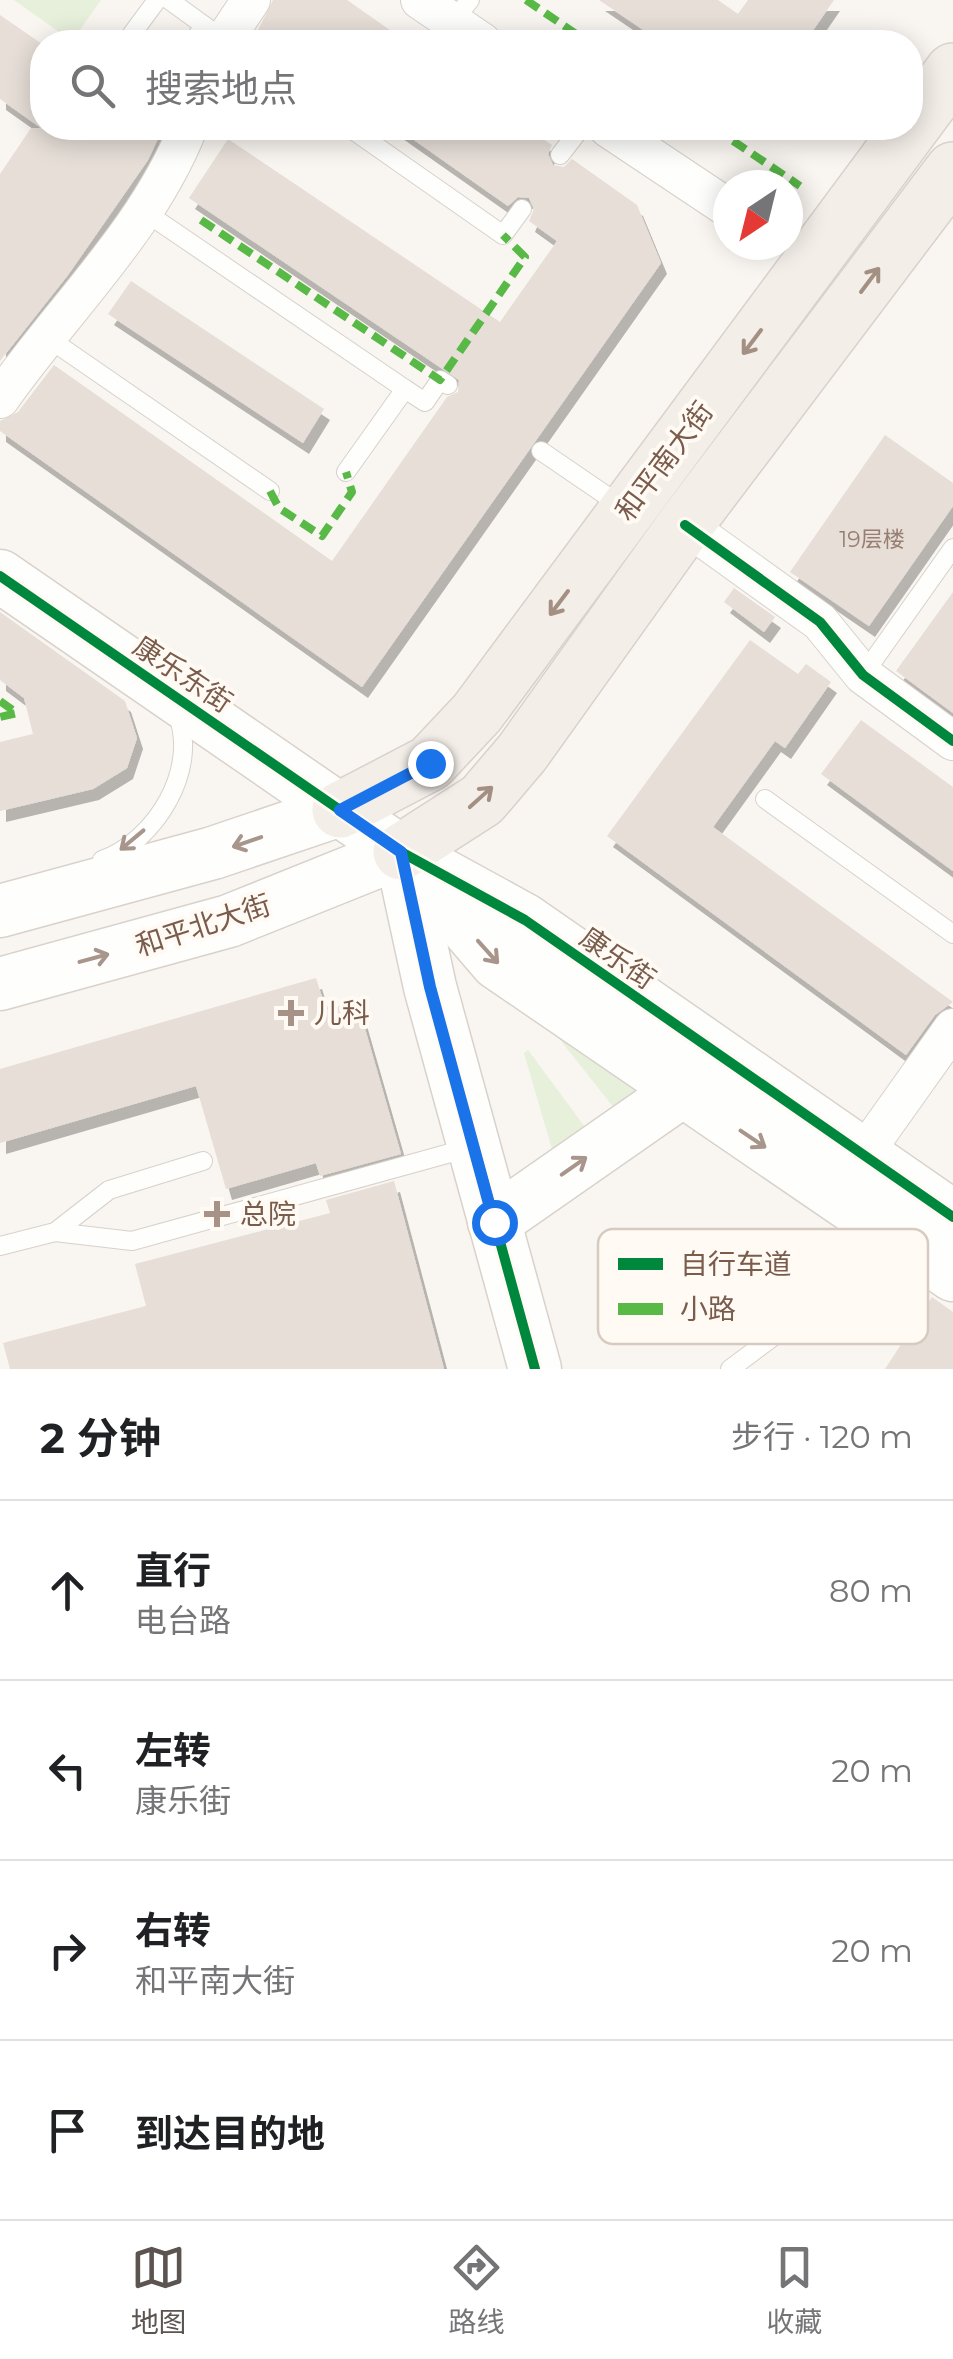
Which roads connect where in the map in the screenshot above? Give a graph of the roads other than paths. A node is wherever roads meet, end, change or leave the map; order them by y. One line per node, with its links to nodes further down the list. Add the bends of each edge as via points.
1 (157, 0): 6 (lane)
2 (170, 0): 7 (lane)
3 (252, 0): 8 (street)
4 (420, 0): 5 (street)
5 (468, 22)
6 (135, 30)
7 (204, 30)
8 (223, 30)
9 (953, 72): 10 (main road, 和平南大街)
10 (923, 107)
11 (182, 140): 20 (street)
12 (367, 140): 19 (lane, via 503,235)
13 (571, 140): 16 (lane)
14 (626, 140): 18 (street)
15 (894, 140): 21 (main road, 和平南大街)
16 (560, 155)
17 (953, 170): 31 (main road, 和平南大街, one-way to 17)
18 (713, 198)
19 (522, 210)
20 (145, 212): 23 (street); 25 (lane)
21 (803, 246)
22 (792, 260): 30 (main road, 和平南大街, one-way to 30)
23 (44, 336): 26 (street); 29 (lane)
24 (448, 385): 25 (lane, via 440,380 425,402)
25 (405, 389): 28 (lane)
26 (0, 400)
27 (541, 450): 30 (lane)
28 (346, 472)
29 (270, 491)
30 (628, 510): 38 (main road, 和平南大街, one-way to 38, via 477,713 430,763)
31 (685, 525): 34 (street, via 820,622); 39 (main road, 和平南大街, one-way to 31, via 482,800)
32 (953, 548): 34 (lane)
33 (0, 576): 35 (street, 康乐东街)
34 (862, 675): 36 (street)
35 (168, 692): 38 (street, 康乐东街); 40 (lane, one-way to 40, via 180,720 179,780 140,835 113,856)
36 (953, 740)
37 (765, 799): 42 (lane)
38 (340, 810): 39 (street, 康乐街); 41 (street, one-way to 41, via 212,854)
39 (401, 852): 43 (street, 和平北大街, one-way to 39, via 229,921); 45 (street, one-way to 45, via 497,963); 46 (street); 47 (street, 康乐街, via 524,920)
40 (80, 868)
41 (0, 912)
42 (953, 934)
43 (0, 984)
44 (953, 1028): 47 (street)
45 (682, 1091): 50 (street, one-way to 45); 51 (street, one-way to 51)
46 (474, 1146): 50 (street); 52 (lane, via 132,1241)
47 (862, 1156): 49 (street, 康乐街)
48 (202, 1161): 52 (lane, via 109,1190)
49 (953, 1218)
50 (494, 1222): 57 (street)
51 (885, 1229)
52 (56, 1232): 53 (lane)
53 (0, 1246)
54 (928, 1258): 55 (street)
55 (953, 1275)
56 (763, 1344): 58 (lane)
57 (535, 1369)
58 (730, 1369)

